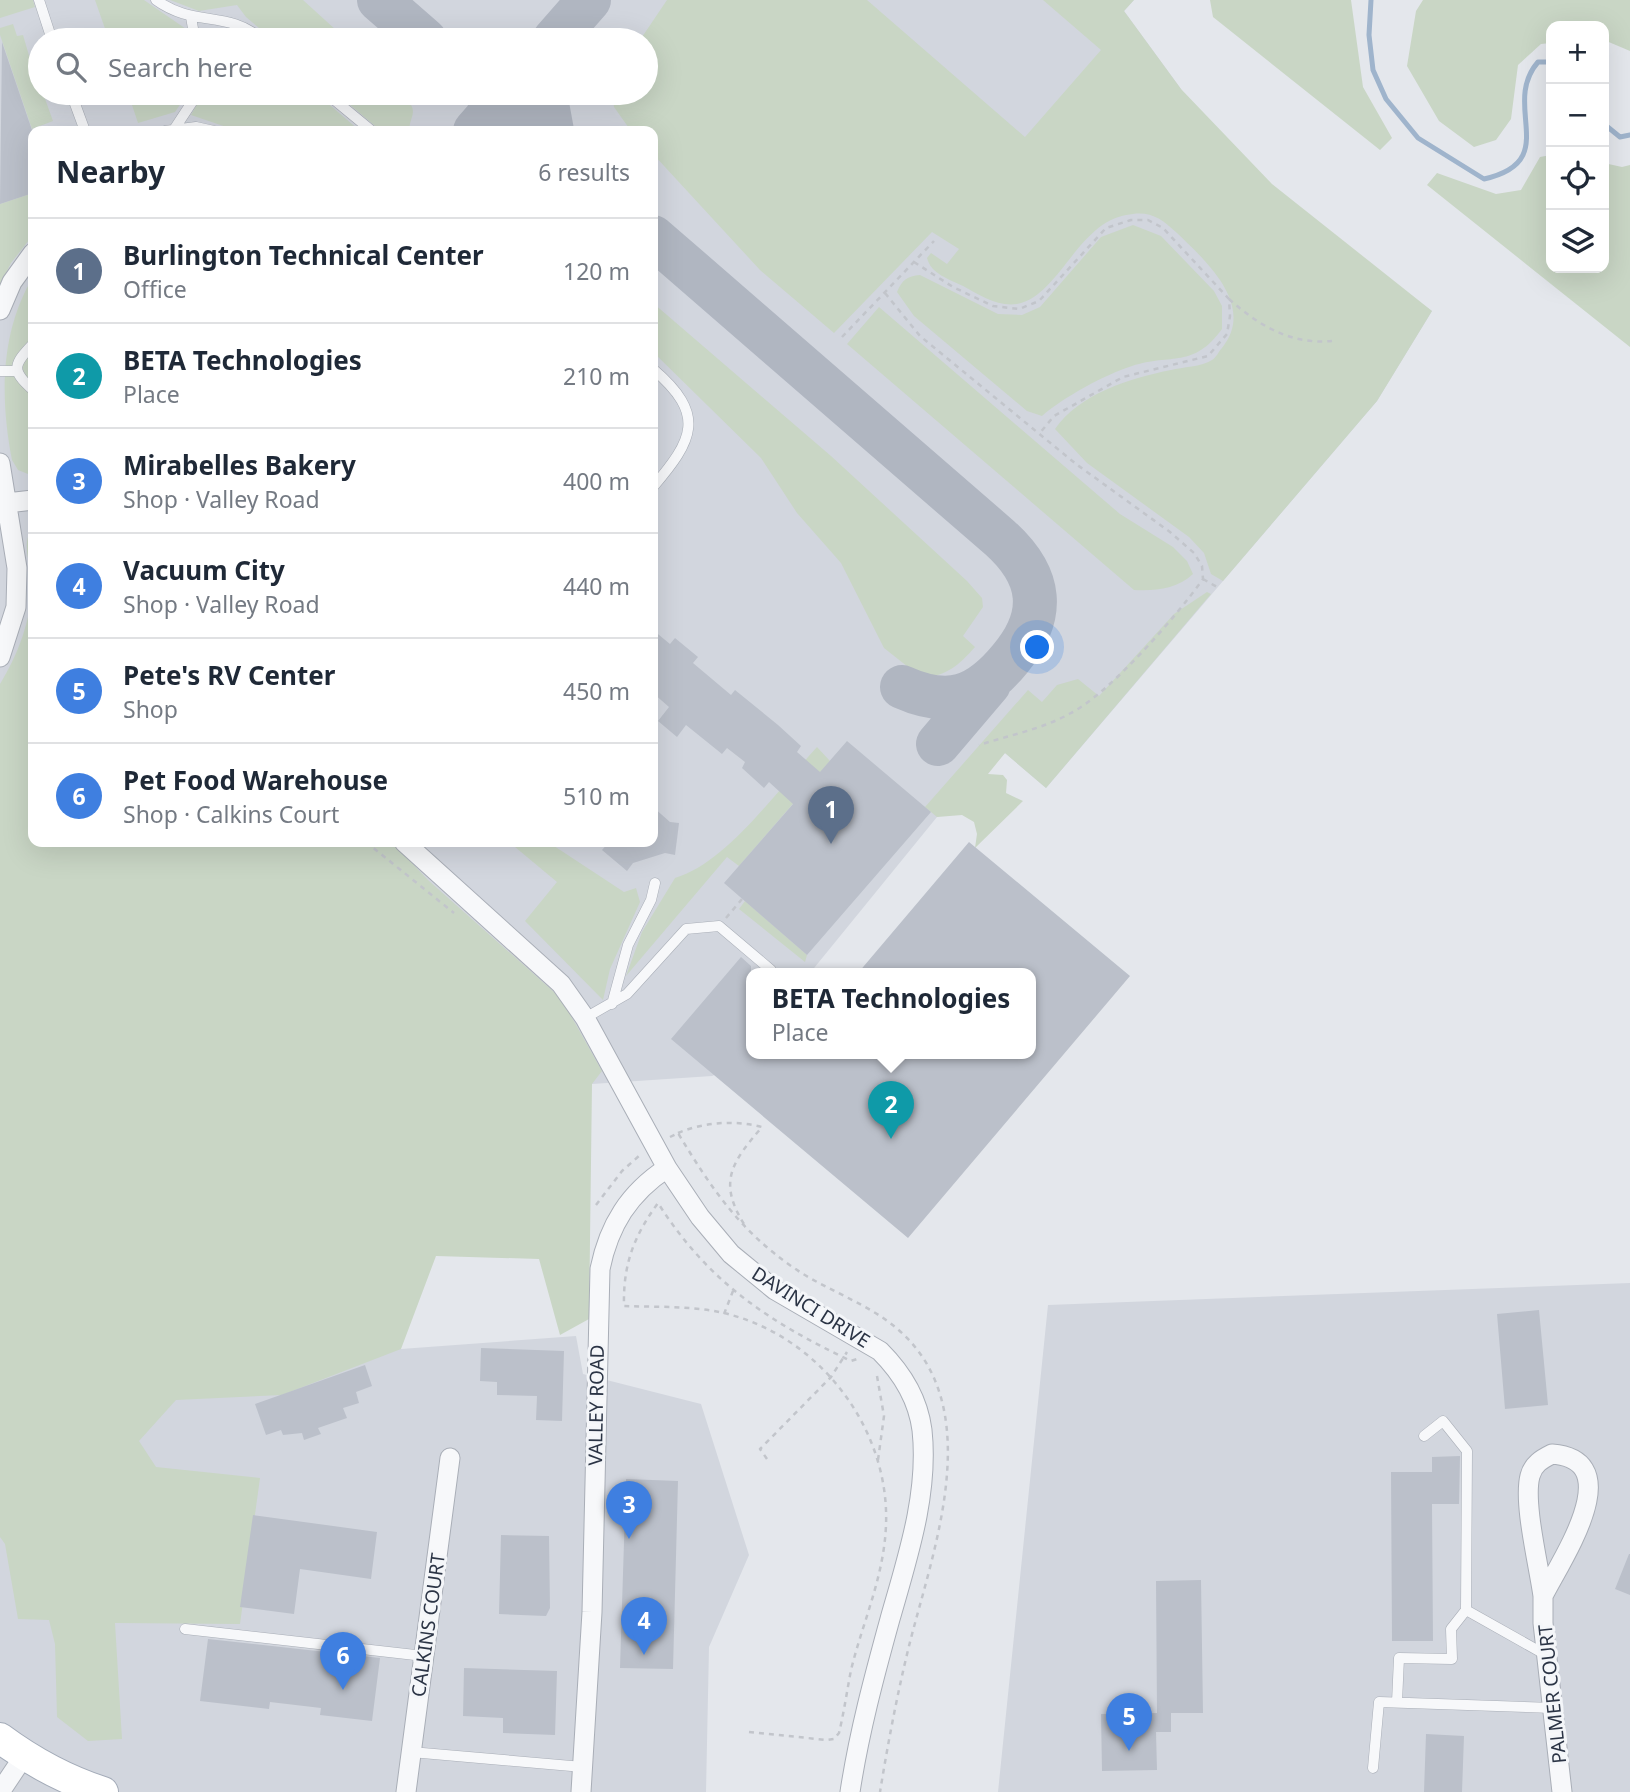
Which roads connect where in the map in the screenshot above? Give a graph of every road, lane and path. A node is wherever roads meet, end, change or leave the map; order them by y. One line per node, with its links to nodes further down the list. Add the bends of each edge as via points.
1 (39, 0): 4 (lane)
2 (156, 0): 3 (lane)
3 (191, 17): 5 (lane); 6 (lane, via 235,22)
4 (48, 28)
5 (193, 28)
6 (244, 28)
7 (75, 105): 10 (lane)
8 (189, 105): 11 (lane)
9 (341, 105): 12 (lane)
10 (83, 126)
11 (172, 126)
12 (366, 126)
13 (934, 241): 15 (path)
14 (28, 260): 18 (street)
15 (914, 262): 16 (path); 17 (path, via 953,288 993,306 1019,309 1040,301 1106,228 1148,220 1163,228)
16 (885, 293): 19 (path); 26 (path, via 920,336)
17 (1229, 299): 20 (path, via 1254,319 1293,339); 26 (path, via 1227,334 1208,356 1124,377 1054,416)
18 (0, 310)
19 (842, 337)
20 (1332, 341)
21 (28, 349): 23 (lane, via 18,359)
22 (0, 371): 23 (lane)
23 (16, 371): 25 (lane)
24 (658, 374): 28 (lane, via 678,396 689,420 684,447)
25 (28, 386)
26 (1039, 434): 31 (path, via 1194,553)
27 (0, 463): 30 (street)
28 (658, 481)
29 (28, 501): 30 (street)
30 (7, 503): 33 (street, via 16,607)
31 (1203, 579): 32 (path); 34 (path, via 1098,697 1048,723)
32 (1217, 587)
33 (0, 657)
34 (979, 745)
35 (410, 847): 41 (street, DAVINCI DRIVE, via 550,972)
36 (655, 883): 40 (lane, via 628,944)
37 (742, 899): 38 (path)
38 (719, 926): 39 (lane); 40 (lane, via 686,929 627,994)
39 (769, 968)
40 (612, 1004): 41 (lane)
41 (585, 1018): 44 (street, DAVINCI DRIVE)
42 (678, 1133): 46 (path, via 742,1122 762,1127 737,1157 731,1173 736,1210)
43 (641, 1155): 45 (path)
44 (667, 1168): 50 (street, DAVINCI DRIVE, via 714,1236 751,1272); 71 (street, VALLEY ROAD, via 623,1209 600,1269)
45 (596, 1205)
46 (748, 1230)
47 (733, 1292): 48 (path); 48 (path, via 691,1249 658,1203 631,1246 623,1277 624,1306); 49 (path)
48 (724, 1314): 51 (path)
49 (784, 1326): 51 (path); 53 (path)
50 (856, 1335): 53 (path); 77 (street, DAVINCI DRIVE, via 880,1351 902,1377 918,1411 923,1449 913,1534 866,1708)
51 (779, 1336): 55 (path)
52 (867, 1355): 53 (path, via 851,1362)
53 (844, 1358): 55 (path)
54 (876, 1374): 59 (path, via 884,1416)
55 (831, 1377): 58 (path, via 760,1449); 59 (path, via 865,1427)
56 (1424, 1436): 61 (lane, via 1443,1420 1467,1451)
57 (450, 1458): 63 (street, CALKINS COURT)
58 (767, 1459)
59 (878, 1460): 67 (path, via 886,1494 880,1574 839,1733 827,1740)
60 (1543, 1596): 60 (street, PALMER COURT, via 1591,1499 1591,1481 1582,1465 1567,1455 1552,1454 1539,1460 1530,1475 1528,1497); 64 (street, PALMER COURT)
61 (1465, 1609): 64 (lane); 65 (lane, via 1451,1629 1452,1659 1399,1658)
62 (185, 1629): 63 (lane)
63 (424, 1656): 69 (street, CALKINS COURT)
64 (1547, 1656): 66 (street, PALMER COURT)
65 (1398, 1702): 66 (lane); 72 (lane, via 1379,1702)
66 (1553, 1708): 78 (street, PALMER COURT)
67 (749, 1732)
68 (0, 1738): 70 (main road)
69 (411, 1752): 71 (lane); 75 (street, CALKINS COURT)
70 (24, 1756): 73 (street); 74 (main road)
71 (583, 1767): 76 (street, VALLEY ROAD)
72 (1373, 1768)
73 (0, 1792)
74 (103, 1792)
75 (406, 1792)
76 (581, 1792)
77 (850, 1792)
78 (1562, 1792)

